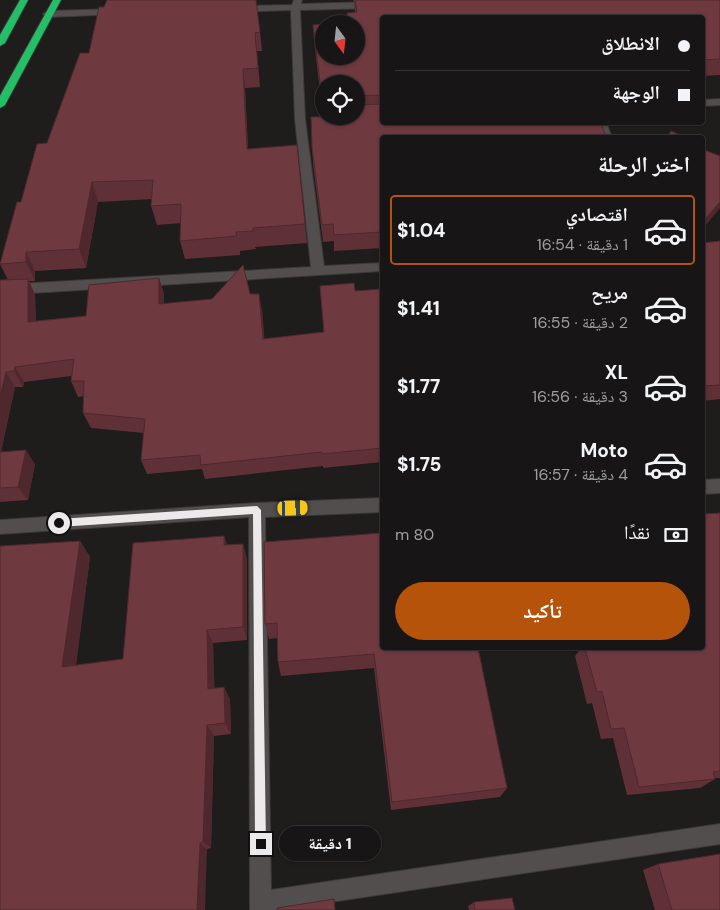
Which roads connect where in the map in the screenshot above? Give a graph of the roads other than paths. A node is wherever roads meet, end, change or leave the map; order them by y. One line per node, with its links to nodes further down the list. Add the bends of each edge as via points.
1 (24, 0): 8 (highway)
2 (56, 0): 7 (highway)
3 (296, 4): 4 (street); 5 (street); 13 (street)
4 (383, 4)
5 (226, 10)
6 (127, 12): 7 (street)
7 (48, 14): 11 (highway)
8 (0, 43)
9 (720, 102): 10 (street)
10 (705, 103)
11 (0, 105)
12 (380, 266): 13 (street)
13 (318, 271): 14 (street)
14 (0, 290)
15 (720, 486): 16 (street)
16 (705, 487)
17 (380, 505): 18 (street)
18 (257, 510): 19 (street); 21 (street)
19 (0, 527)
20 (720, 834): 21 (street)
21 (261, 906)

